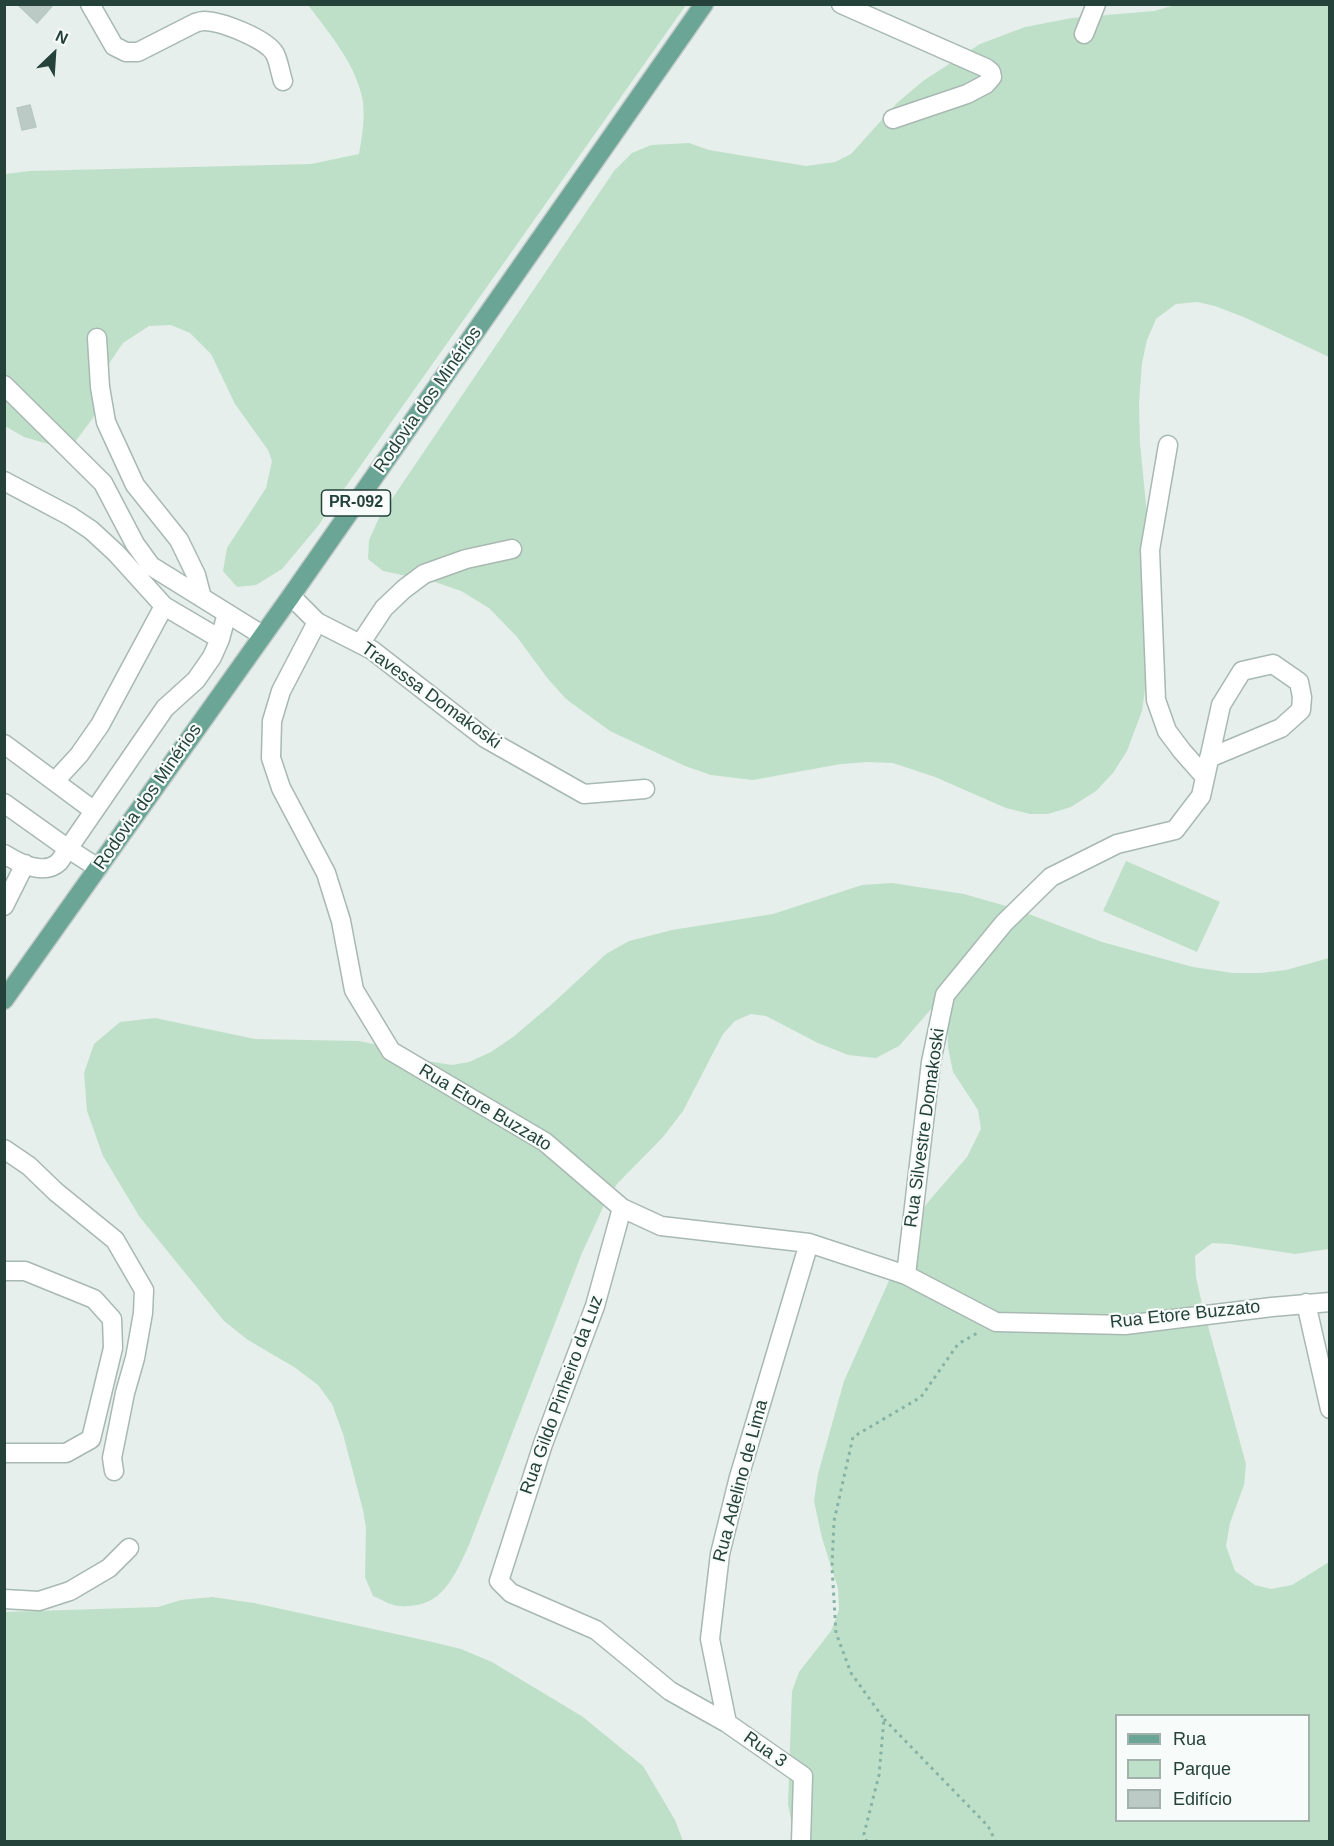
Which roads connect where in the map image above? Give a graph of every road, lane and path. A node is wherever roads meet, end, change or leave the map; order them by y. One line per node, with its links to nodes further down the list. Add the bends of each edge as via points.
1 (90, 4): 6 (street, via 114,46 126,52 138,52 195,23 215,23 265,42 274,53)
2 (704, 4): 13 (main road, Rodovia dos Minérios / PR-092)
3 (841, 4): 7 (street, via 991,72 986,84 966,94)
4 (1096, 4): 5 (street)
5 (1084, 34)
6 (283, 81)
7 (892, 118)
8 (98, 338): 14 (street, via 106,422 135,485 179,540)
9 (4, 385): 14 (street, via 103,483 151,566)
10 (1168, 445): 23 (street, via 1150,550 1156,700 1167,732)
11 (4, 481): 15 (street, via 91,530)
12 (512, 549): 20 (street, via 424,574 384,608)
13 (291, 596): 17 (street); 18 (main road, Rodovia dos Minérios / PR-092)
14 (202, 598): 16 (street)
15 (164, 606): 19 (street); 24 (street, via 100,725)
16 (227, 613): 18 (street); 19 (street)
17 (317, 622): 20 (street, Travessa Domakoski); 35 (street, Rua Etore Buzzato, via 281,691 272,721 271,758 281,788 326,873 341,921 354,990 391,1051 545,1142)
18 (262, 635): 31 (main road, Rodovia dos Minérios / PR-092)
19 (219, 639): 27 (street, via 196,680 165,708)
20 (360, 644): 25 (street, Travessa Domakoski, via 485,738 584,794)
21 (4, 744): 24 (street)
22 (1209, 758): 22 (street, Rua Silvestre Domakoski, via 1281,728 1301,710 1299,682 1273,664 1242,671 1221,705); 23 (street, Rua Silvestre Domakoski)
23 (1205, 777): 38 (street, Rua Silvestre Domakoski, via 1201,796 1174,830 1117,844 1051,877 1004,923 945,995 931,1062)
24 (55, 782): 27 (street)
25 (645, 789)
26 (4, 803): 28 (street)
27 (93, 810): 28 (street)
28 (67, 848): 30 (street, via 53,868); 31 (street)
29 (4, 854): 30 (street)
30 (25, 864): 32 (street)
31 (98, 868): 33 (main road, Rodovia dos Minérios / PR-092)
32 (4, 906)
33 (6, 994)
34 (4, 1149): 44 (street, via 115,1240 144,1290 135,1358 112,1458)
35 (622, 1208): 36 (street, Rua Etore Buzzato, via 661,1226); 46 (street, Rua Gildo Pinheiro da Luz, via 595,1306 543,1444)
36 (809, 1243): 38 (street, Rua Etore Buzzato); 49 (street, Rua Adelino de Lima, via 720,1554 710,1639)
37 (4, 1271): 43 (street, via 25,1271 94,1299 112,1319 113,1348 91,1439 66,1453)
38 (906, 1275): 41 (street, Rua Etore Buzzato)
39 (1329, 1302): 40 (street, Rua Etore Buzzato)
40 (1306, 1304): 41 (street, Rua Etore Buzzato, via 1125,1325); 42 (street)
41 (996, 1322): 48 (path, via 958,1344 921,1397 853,1437 834,1521 836,1633 851,1673)
42 (1329, 1408)
43 (4, 1453)
44 (114, 1471)
45 (129, 1548): 47 (street, via 109,1568 70,1591 39,1601)
46 (500, 1581): 49 (street, Rua 3, via 511,1593 596,1630 670,1691)
47 (4, 1599)
48 (884, 1719): 51 (path, via 879,1775 864,1834); 52 (path, via 988,1826)
49 (727, 1723): 50 (street, Rua 3, via 803,1776)
50 (801, 1842)
51 (867, 1842)
52 (996, 1842)

